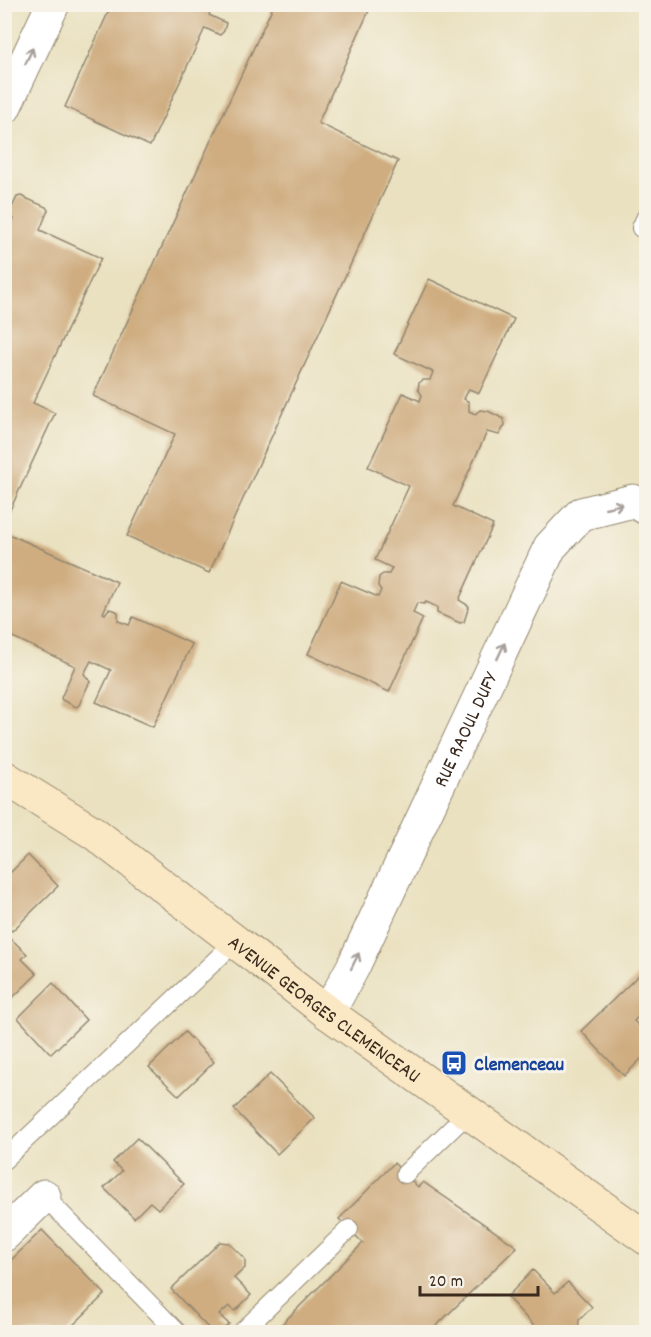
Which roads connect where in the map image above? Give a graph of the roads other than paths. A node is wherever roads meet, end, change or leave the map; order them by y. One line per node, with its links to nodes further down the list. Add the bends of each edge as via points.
1 (52, 4): 2 (street, one-way to 1)
2 (4, 108)
3 (646, 217): 4 (lane, via 641,228)
4 (646, 230)
5 (646, 508): 8 (street, RUE RAOUL DUFY, one-way to 5, via 550,547 580,514 633,501)
6 (4, 777): 7 (main road, AVENUE GEORGES CLEMENCEAU, via 94,833)
7 (236, 941): 8 (main road, AVENUE GEORGES CLEMENCEAU); 10 (lane)
8 (328, 1013): 9 (main road, AVENUE GEORGES CLEMENCEAU)
9 (469, 1112): 11 (lane); 15 (main road, AVENUE GEORGES CLEMENCEAU)
10 (4, 1160)
11 (405, 1174)
12 (44, 1196): 14 (street); 16 (lane)
13 (349, 1229): 17 (lane)
14 (4, 1235)
15 (646, 1238)
16 (177, 1332)
17 (242, 1332)

